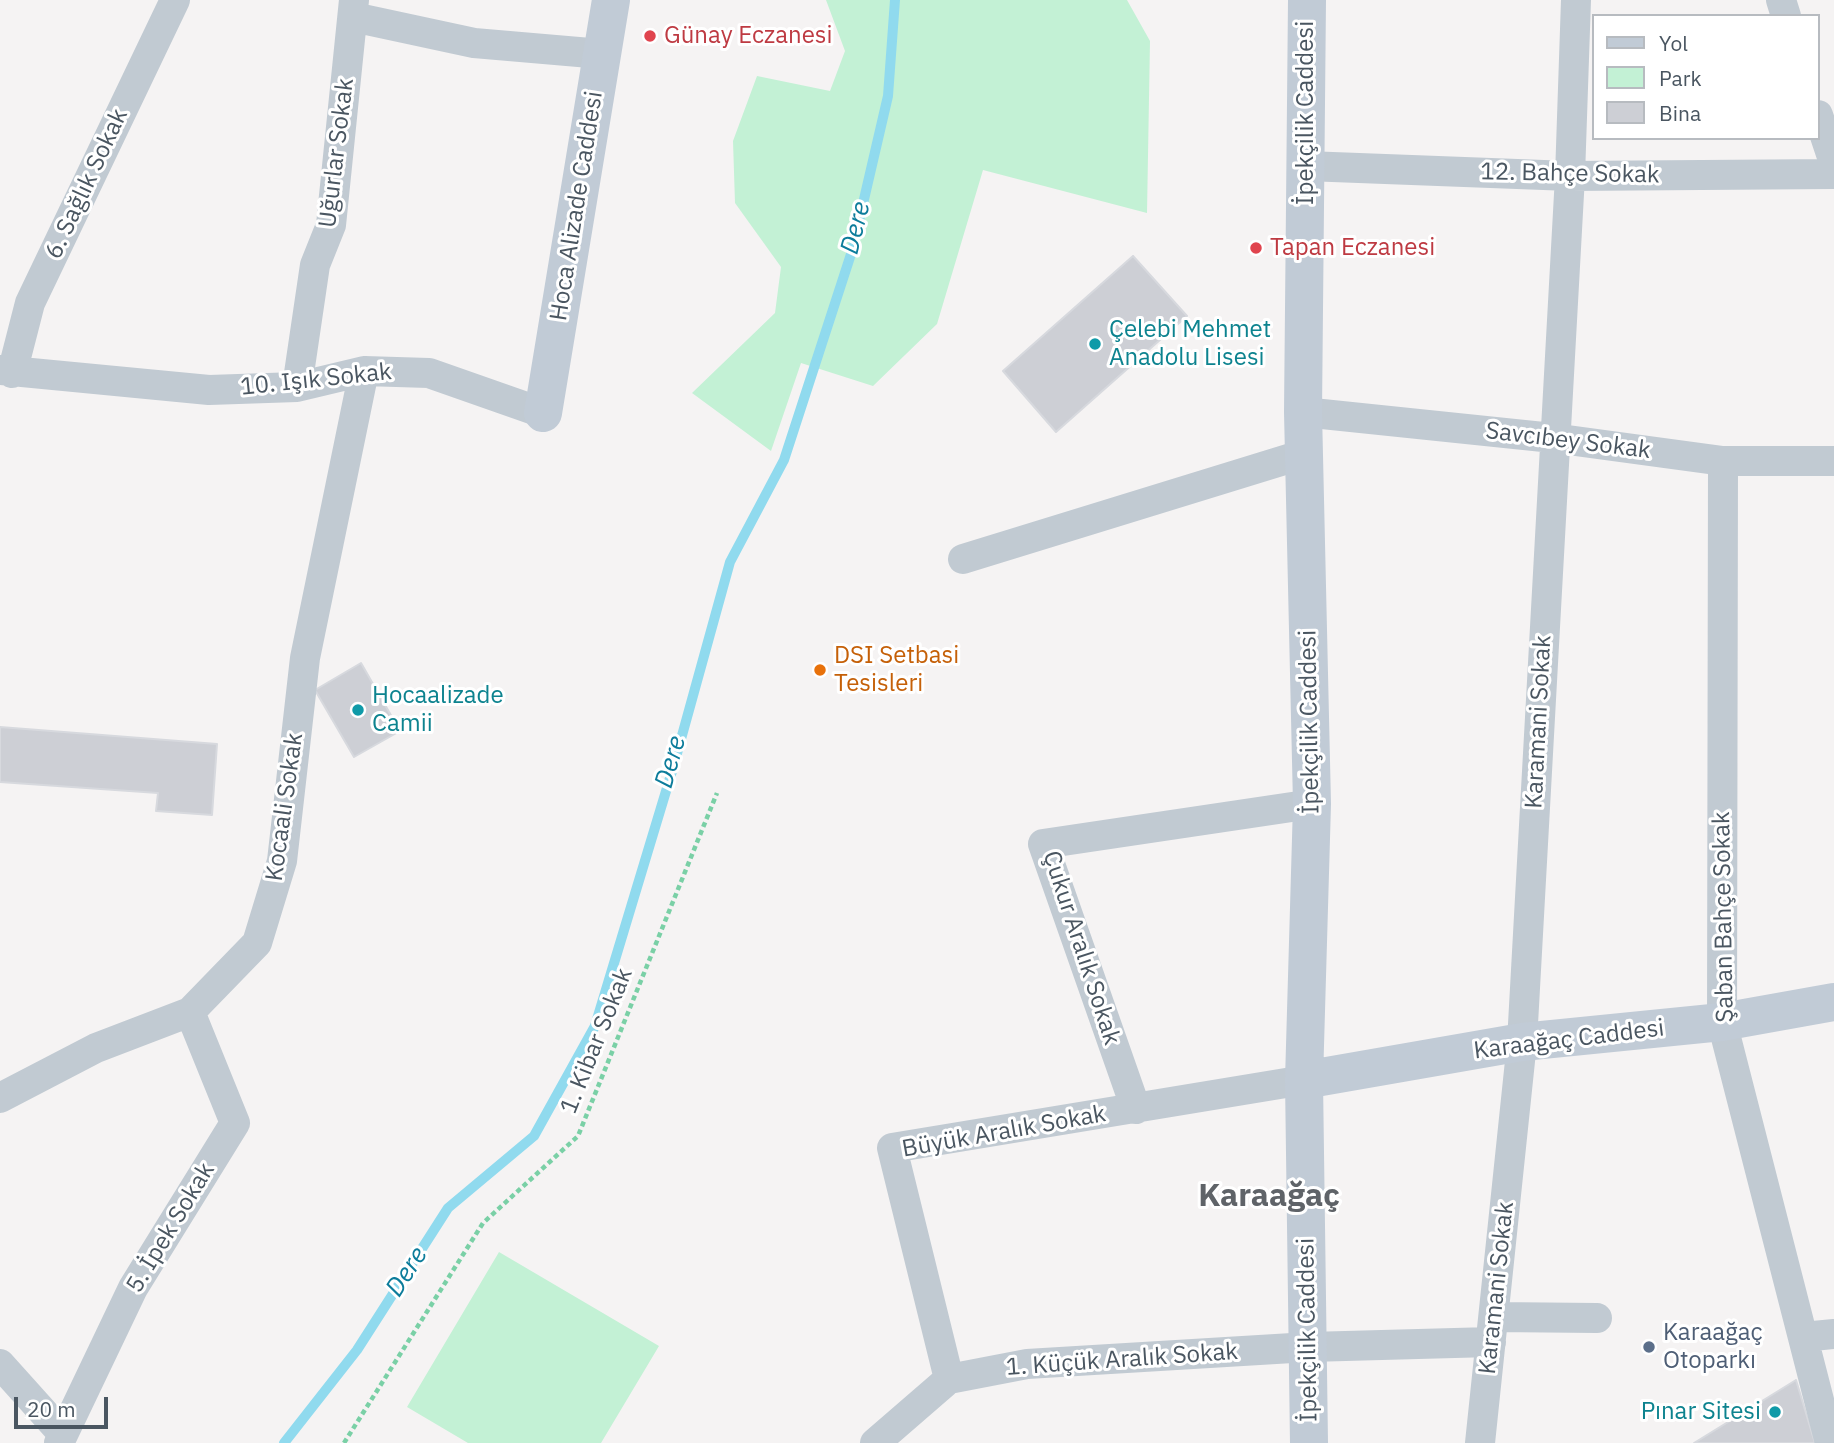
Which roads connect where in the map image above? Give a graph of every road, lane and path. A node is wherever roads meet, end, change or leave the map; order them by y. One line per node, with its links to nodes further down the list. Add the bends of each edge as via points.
1 (175, 0): 13 (street, 6. Sağlık Sokak, via 30,303)
2 (611, 0): 6 (main road, Hoca Alizade Caddesi)
3 (1307, 0): 9 (main road, İpekçilik Caddesi)
4 (1576, 0): 11 (street, Karamani Sokak)
5 (354, 9): 6 (street, via 474,43); 14 (street, Uğurlar Sokak, via 331,225 315,265)
6 (602, 54): 16 (main road, Hoca Alizade Caddesi)
7 (1820, 121): 8 (street)
8 (1834, 163)
9 (1306, 166): 11 (street, 12. Bahçe Sokak); 15 (main road, İpekçilik Caddesi)
10 (1834, 174): 11 (street, 12. Bahçe Sokak)
11 (1570, 176): 17 (street, Karamani Sokak)
12 (364, 370): 14 (street, 10. Işık Sokak); 16 (street, 10. Işık Sokak, via 429,373); 25 (street, Kocaali Sokak, via 305,658 282,861 257,943)
13 (6, 371): 14 (street, 10. Işık Sokak, via 209,390)
14 (298, 387)
15 (1303, 412): 17 (street, Savcıbey Sokak); 18 (main road, İpekçilik Caddesi)
16 (543, 413)
17 (1553, 438): 19 (street, Savcıbey Sokak); 27 (street, Karamani Sokak)
18 (1304, 454): 21 (street); 23 (main road, İpekçilik Caddesi)
19 (1723, 461): 20 (street, Savcıbey Sokak); 26 (street, Şaban Bahçe Sokak)
20 (1834, 461)
21 (963, 559)
22 (717, 793): 39 (path, 1. Kibar Sokak, via 578,1136 483,1223)
23 (1312, 804): 28 (main road, İpekçilik Caddesi); 30 (street, Çukur Aralık Sokak, via 1042,844)
24 (1833, 1004): 26 (main road, Karaağaç Caddesi)
25 (190, 1012): 29 (street, Kocaali Sokak, via 96,1048); 38 (street, 5. İpek Sokak, via 235,1123 133,1288)
26 (1722, 1022): 27 (main road, Karaağaç Caddesi); 34 (street, Şaban Bahçe Sokak)
27 (1522, 1042): 28 (main road, Karaağaç Caddesi); 32 (street, Karamani Sokak)
28 (1304, 1080): 30 (street, Büyük Aralık Sokak); 35 (main road, İpekçilik Caddesi)
29 (0, 1098)
30 (1136, 1109): 37 (street, Büyük Aralık Sokak, via 892,1148)
31 (1597, 1318): 32 (street, 1. Küçük Aralık Sokak)
32 (1493, 1330): 35 (street, 1. Küçük Aralık Sokak); 42 (street, Karamani Sokak)
33 (1834, 1334): 34 (street)
34 (1803, 1337): 43 (street, Şaban Bahçe Sokak)
35 (1309, 1346): 37 (street, 1. Küçük Aralık Sokak, via 1027,1364); 41 (main road, İpekçilik Caddesi)
36 (0, 1364): 38 (street)
37 (949, 1379): 40 (street, 1. Küçük Aralık Sokak)
38 (60, 1438)
39 (344, 1443)
40 (875, 1443)
41 (1309, 1443)
42 (1480, 1443)
43 (1830, 1443)

